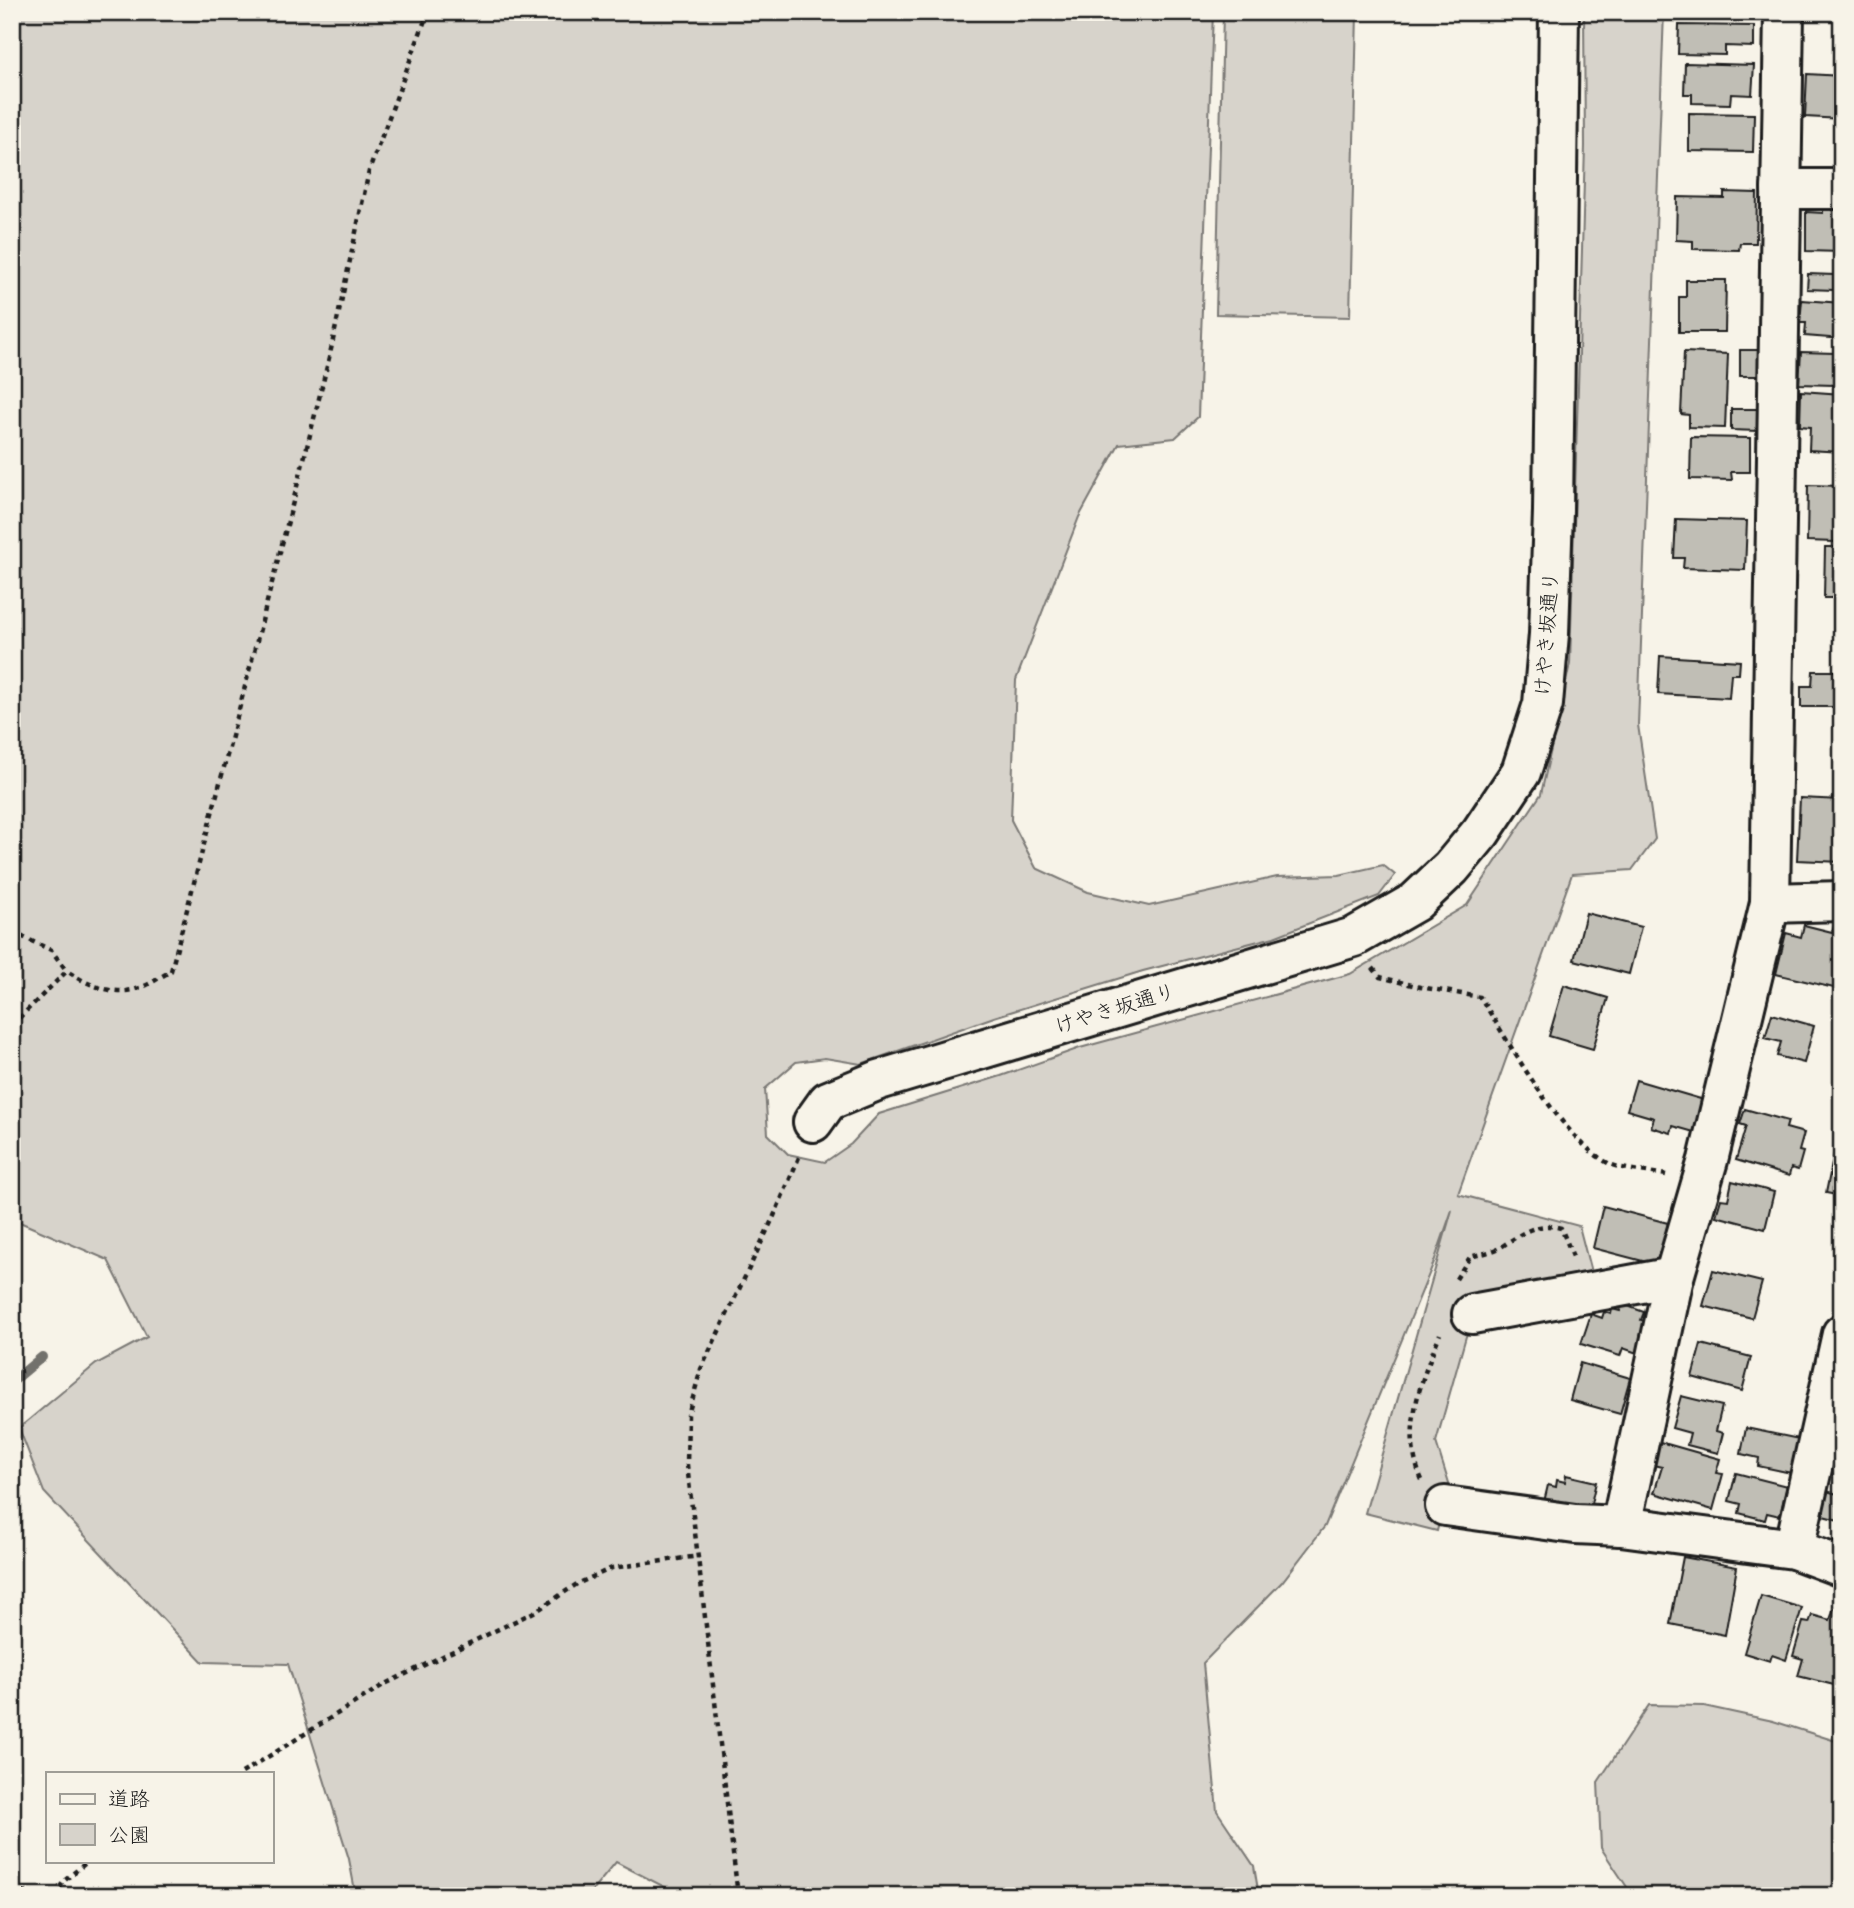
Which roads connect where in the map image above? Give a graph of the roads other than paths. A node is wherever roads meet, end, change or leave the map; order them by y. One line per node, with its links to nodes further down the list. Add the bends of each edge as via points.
1 (1559, 12): 7 (street, けやき坂通り, via 1549,634 1543,704 1521,772 1451,868 1415,902 1354,937 879,1080 828,1101)
2 (1784, 12): 3 (street)
3 (1781, 189): 4 (street); 6 (street)
4 (1842, 189)
5 (1842, 901): 6 (street)
6 (1770, 903): 8 (street, via 1702,1182)
7 (813, 1122)
8 (1674, 1277): 9 (street, via 1583,1294); 12 (street)
9 (1456, 1309)
10 (1842, 1334): 13 (street)
11 (1445, 1506): 12 (street)
12 (1621, 1526): 13 (street)
13 (1794, 1549): 14 (street)
14 (1842, 1567)

